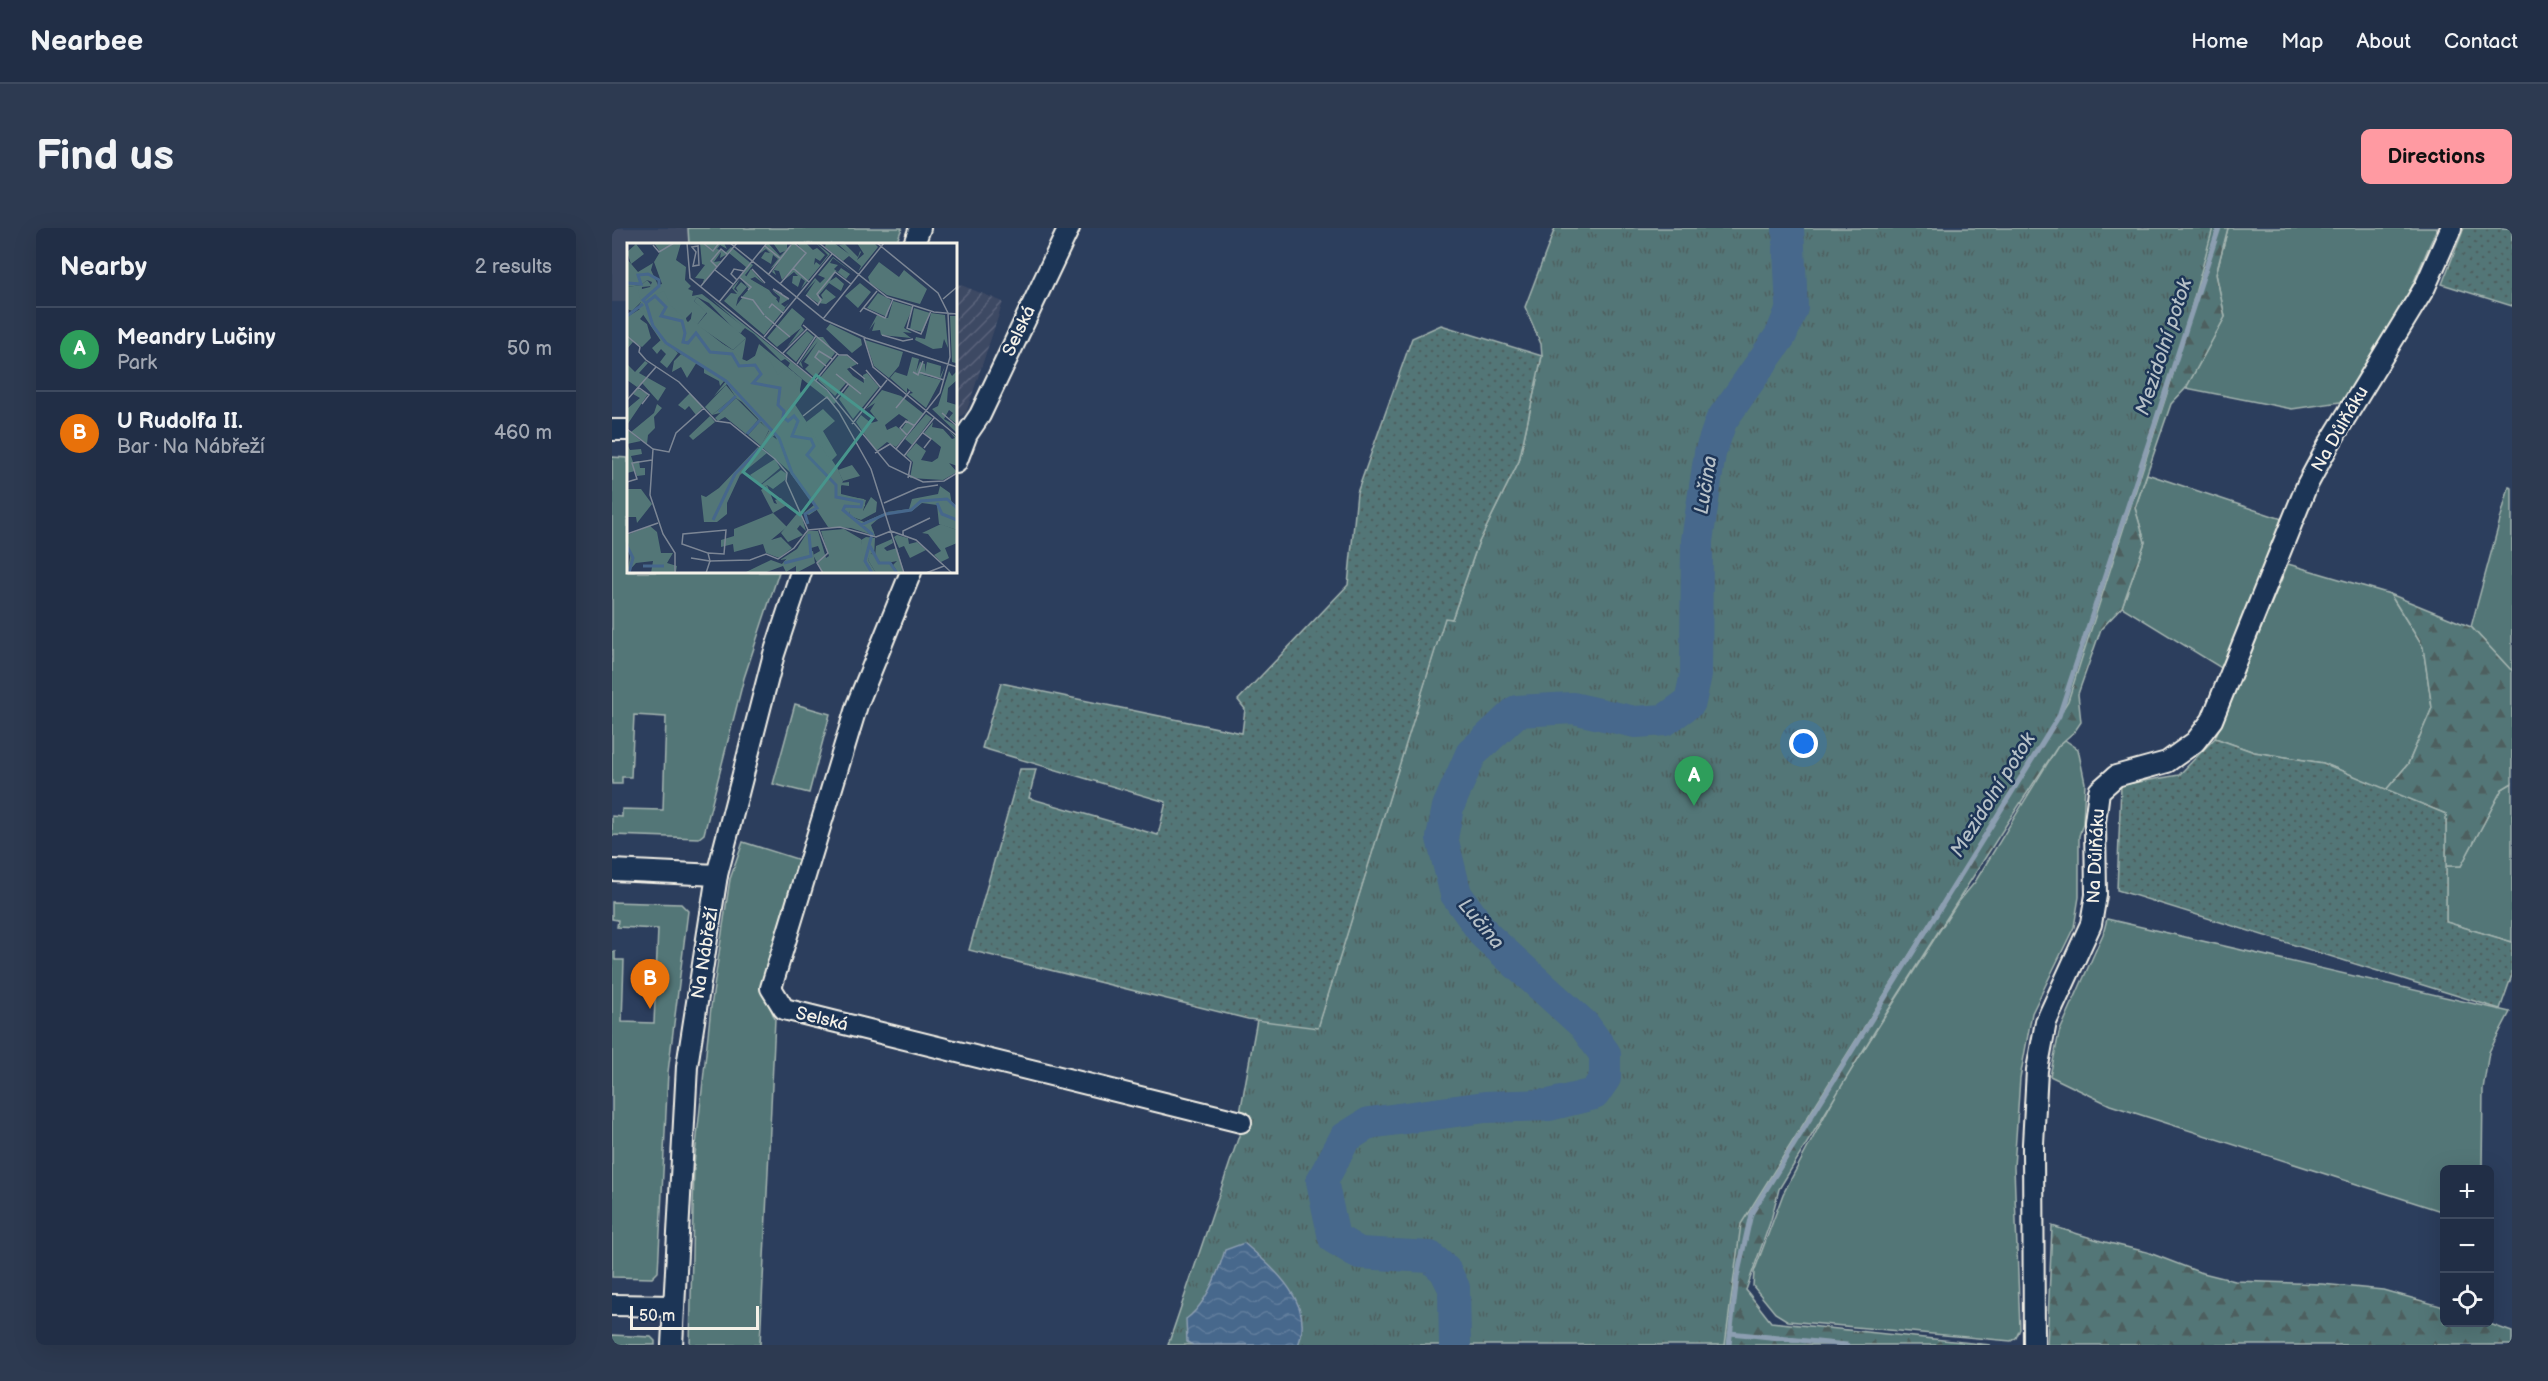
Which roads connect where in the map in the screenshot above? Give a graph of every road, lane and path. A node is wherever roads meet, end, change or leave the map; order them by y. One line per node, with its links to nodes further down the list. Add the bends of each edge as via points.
1 (920, 228): 4 (street)
2 (1069, 228): 5 (street, Selská, via 980,415)
3 (2451, 228): 15 (street, Na Důlňáku, via 2425,287 2307,485 2212,720 2195,742 2167,762 2116,776 2099,790 2095,822 2096,895 2091,924 2046,1022 2037,1070 2033,1144)
4 (914, 243)
5 (961, 437): 6 (street, Selská)
6 (957, 458)
7 (801, 573): 10 (street, Na Nábřeží, via 774,654)
8 (911, 573): 11 (street, Selská, via 857,705 771,988 784,1009)
9 (612, 870): 10 (street)
10 (717, 874): 13 (street, Na Nábřeží, via 687,1066)
11 (1241, 1122)
12 (612, 1305): 13 (street)
13 (674, 1306): 14 (street, Na Nábřeží)
14 (672, 1345)
15 (2034, 1345)

